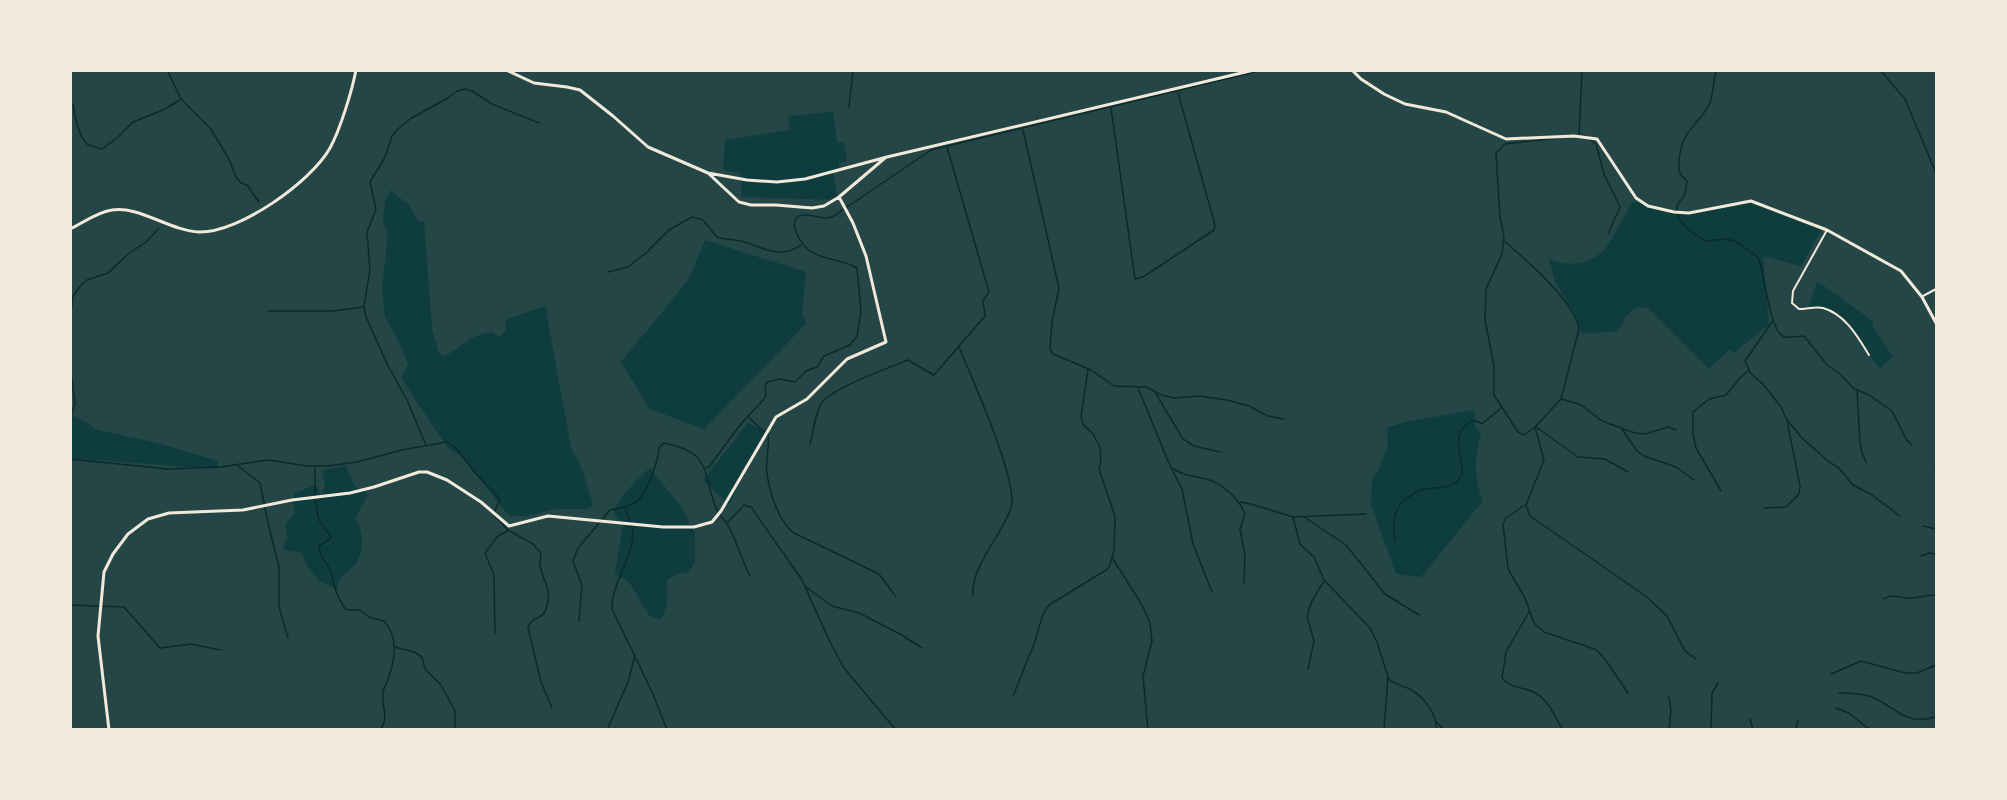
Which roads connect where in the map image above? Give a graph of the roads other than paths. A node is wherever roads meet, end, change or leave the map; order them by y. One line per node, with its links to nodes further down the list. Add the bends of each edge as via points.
1 (356, 70): 8 (street, via 336,134 324,157 305,177 250,217 202,232 116,209)
2 (506, 70): 6 (street, via 534,83 580,90 648,147)
3 (1254, 70): 5 (street)
4 (1352, 70): 9 (street, via 1405,104 1446,112 1506,138 1597,139 1636,198 1648,206 1689,213 1750,201)
5 (886, 157): 6 (street, via 790,181 755,182); 7 (street)
6 (708, 172): 7 (street, via 739,202 751,205 812,208)
7 (839, 197): 14 (street, via 866,256 886,342 843,362 807,399 776,417 712,522 663,527 548,516 510,526 481,502 427,472 350,493 243,510 176,512 148,519 128,534 104,572 98,636)
8 (70, 229)
9 (1827, 230): 11 (street, via 1901,271); 13 (street, via 1793,291 1792,303 1799,309 1819,307 1835,314 1857,335)
10 (1936, 289): 11 (street)
11 (1922, 297): 12 (street)
12 (1936, 323)
13 (1869, 355)
14 (109, 729)

